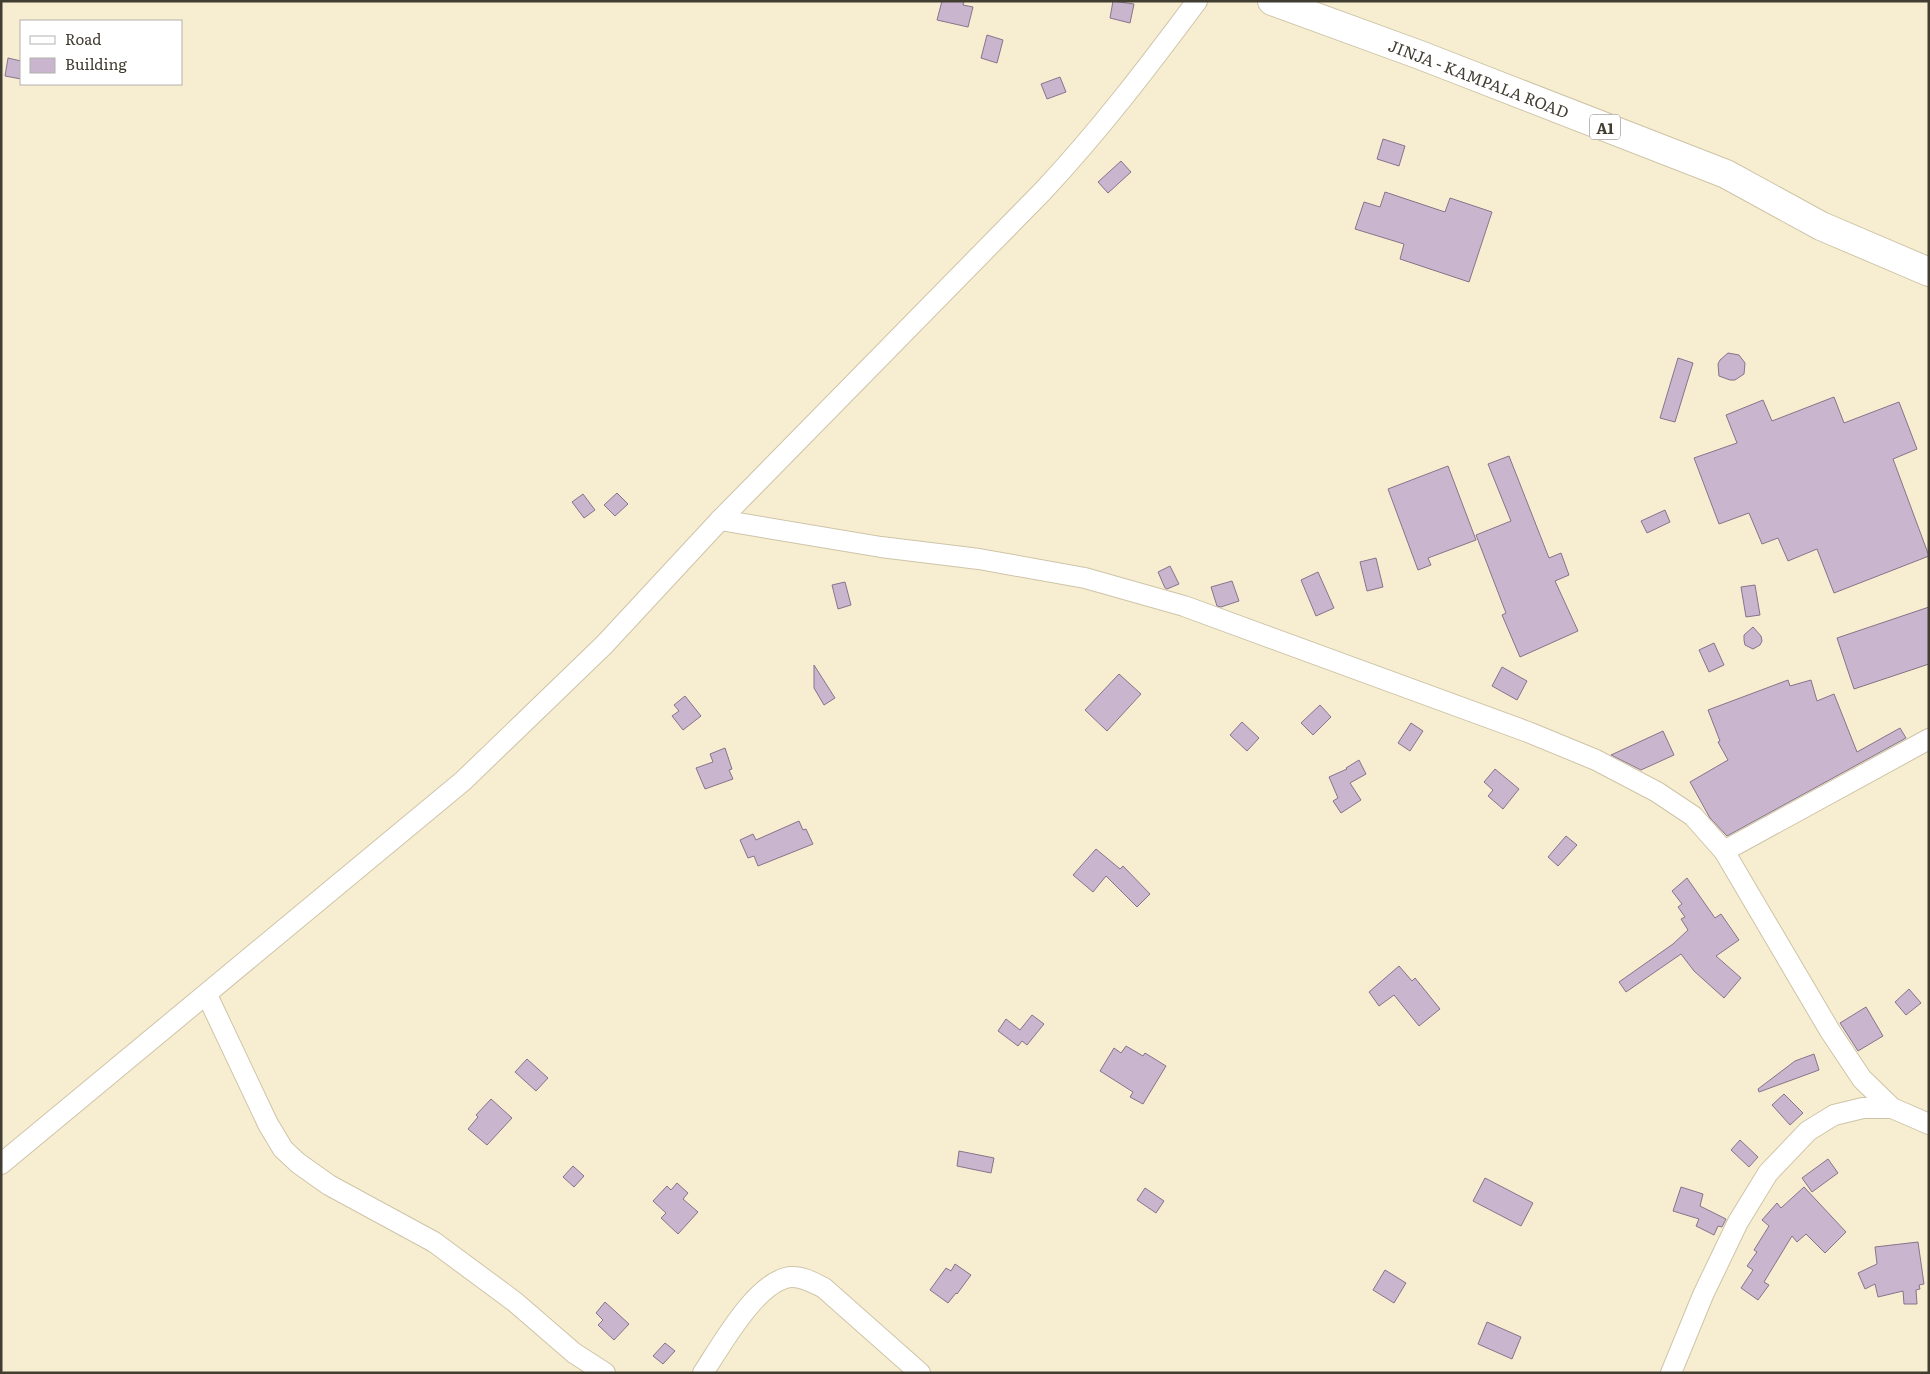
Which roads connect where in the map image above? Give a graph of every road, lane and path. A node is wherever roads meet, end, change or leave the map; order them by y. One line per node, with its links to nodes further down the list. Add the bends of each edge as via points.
1 (1197, 1): 4 (street, via 1084,147)
2 (1272, 1): 3 (highway, JINJA - KAMPALA ROAD / A1, via 1726,174 1821,226)
3 (1929, 272)
4 (720, 520): 6 (street, via 1085,578 1184,606 1596,760 1657,792 1692,816); 7 (street, via 604,645 463,781)
5 (1929, 739): 6 (street)
6 (1724, 851): 8 (street, via 1830,1031 1862,1079)
7 (206, 995): 10 (street); 11 (street, via 283,1149 329,1185 434,1242 515,1302 574,1353)
8 (1892, 1108): 9 (street); 14 (street, via 1863,1108 1834,1115 1808,1131 1768,1173 1734,1230 1702,1296)
9 (1929, 1124)
10 (1, 1164)
11 (605, 1373)
12 (703, 1373): 13 (street, via 752,1301 771,1284 791,1276 824,1288)
13 (920, 1373)
14 (1671, 1373)

